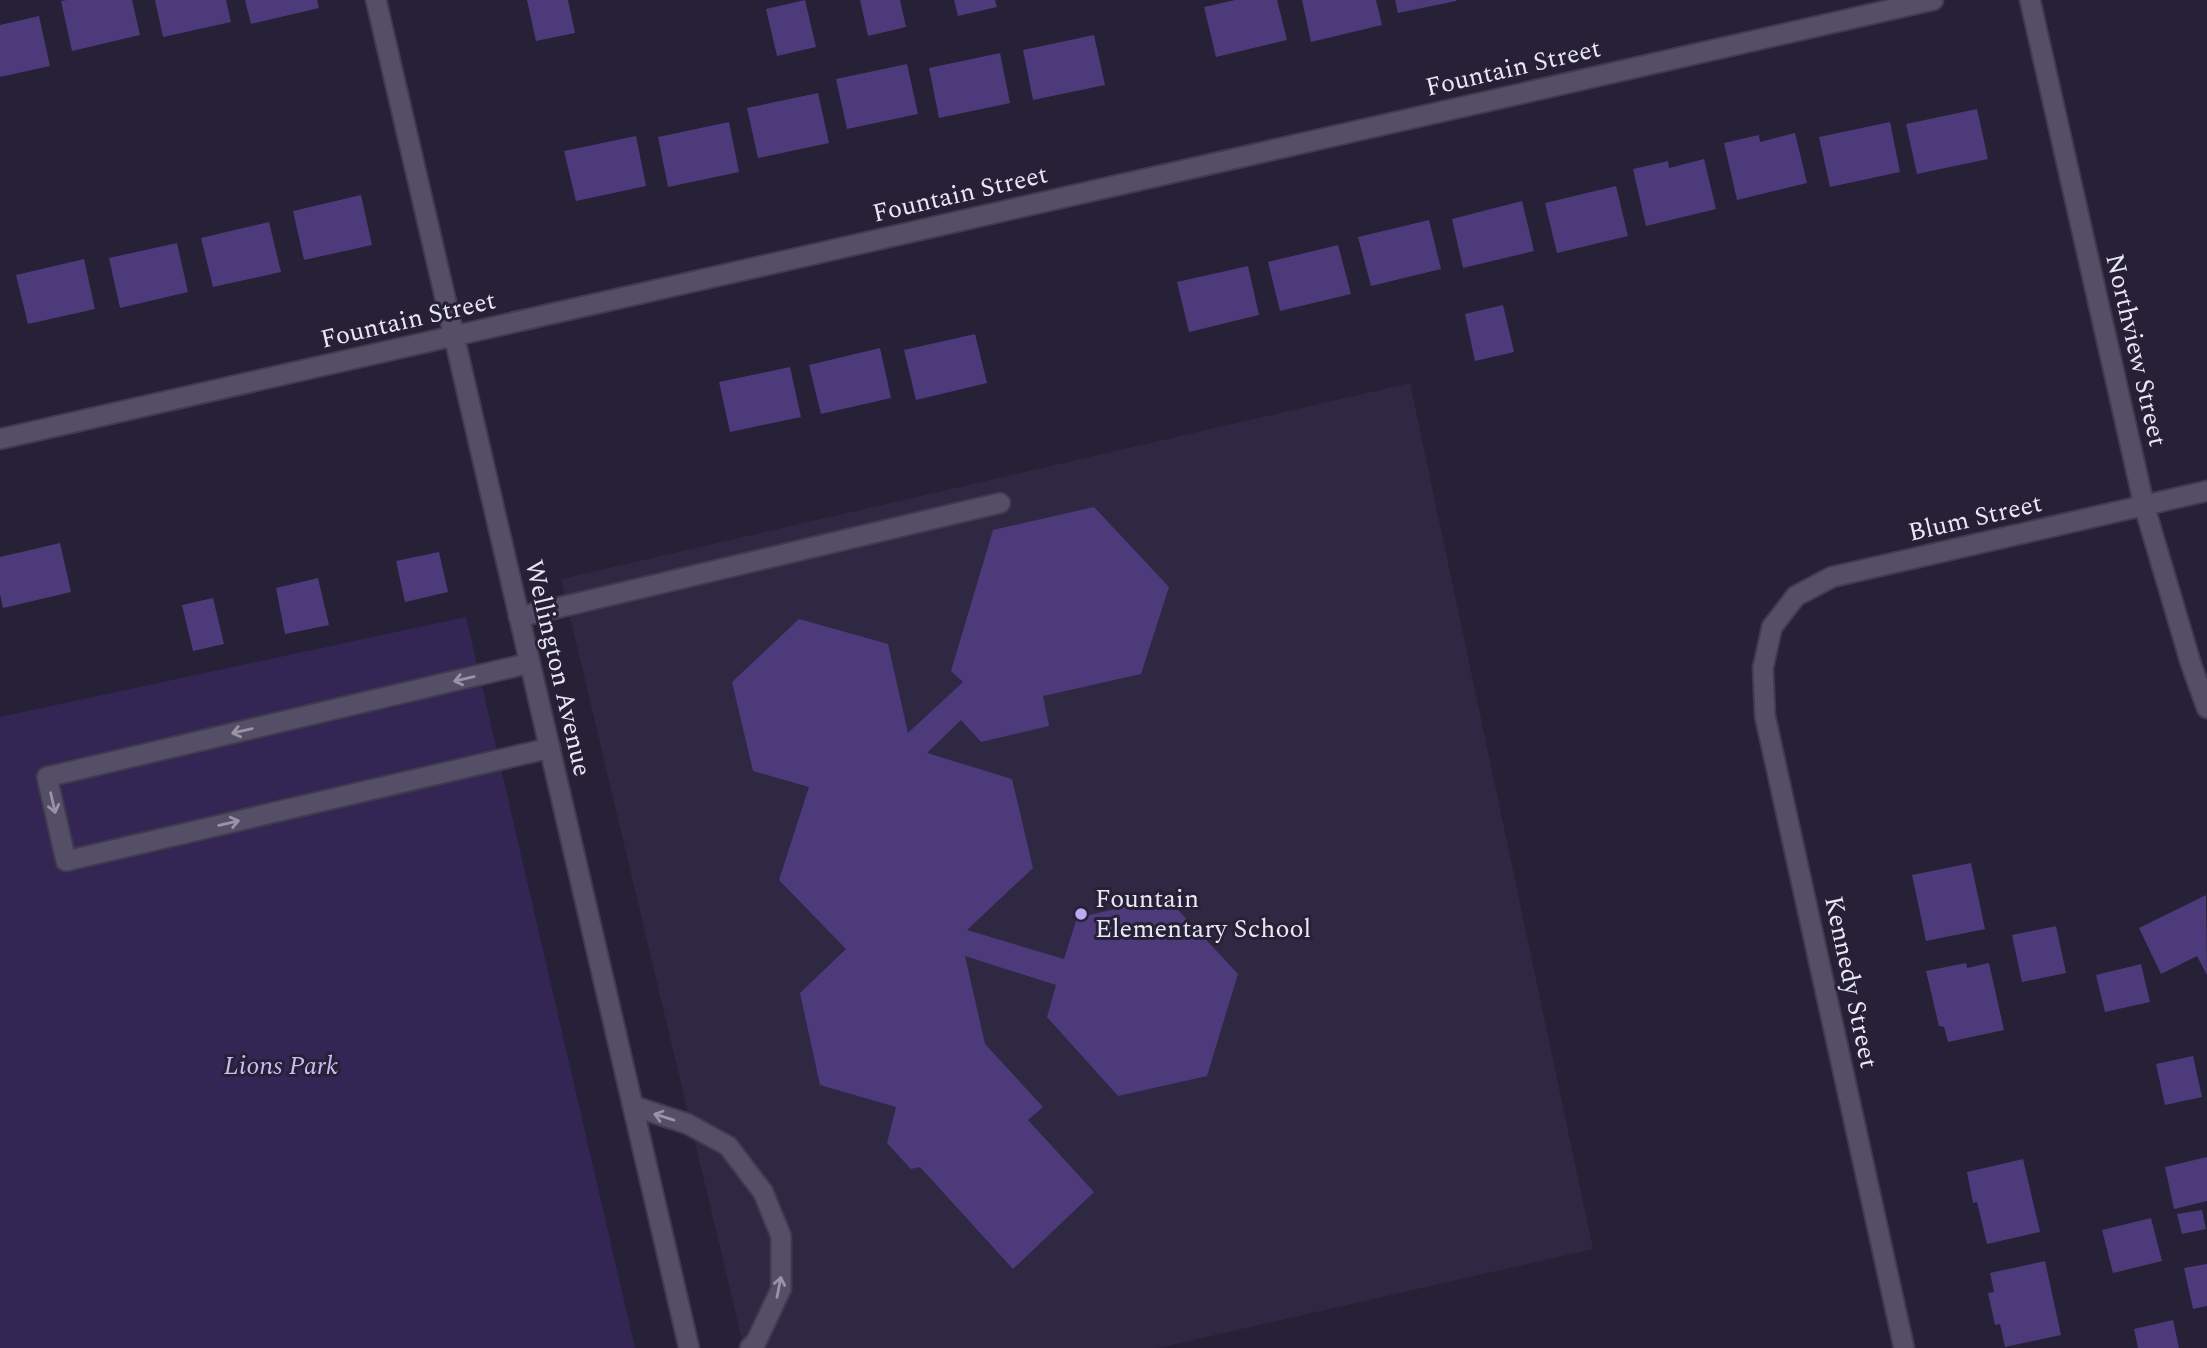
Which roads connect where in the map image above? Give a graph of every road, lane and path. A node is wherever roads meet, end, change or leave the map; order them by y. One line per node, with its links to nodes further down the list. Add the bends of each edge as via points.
1 (376, 0): 4 (street, Wellington Avenue)
2 (1933, 0): 4 (street, Fountain Street)
3 (2030, 0): 8 (street, Northview Street)
4 (454, 336): 5 (street, Fountain Street); 9 (street, Wellington Avenue)
5 (0, 439)
6 (2207, 491): 8 (street, Blum Street)
7 (1000, 503): 9 (street)
8 (2144, 505): 10 (street, Blum Street, via 1832,577 1796,596); 12 (street, Northview Street)
9 (519, 617): 11 (street, Wellington Avenue)
10 (1772, 626): 17 (street, Kennedy Street, via 1763,668 1765,716)
11 (530, 663): 13 (street, Wellington Avenue); 13 (street, one-way to 13, via 47,777 66,861)
12 (2207, 708)
13 (550, 748): 14 (street, Wellington Avenue)
14 (632, 1107): 15 (street, Wellington Avenue); 16 (street, one-way to 14, via 781,1289 781,1236 763,1192 728,1146 688,1124)
15 (689, 1348)
16 (750, 1348)
17 (1904, 1348)

